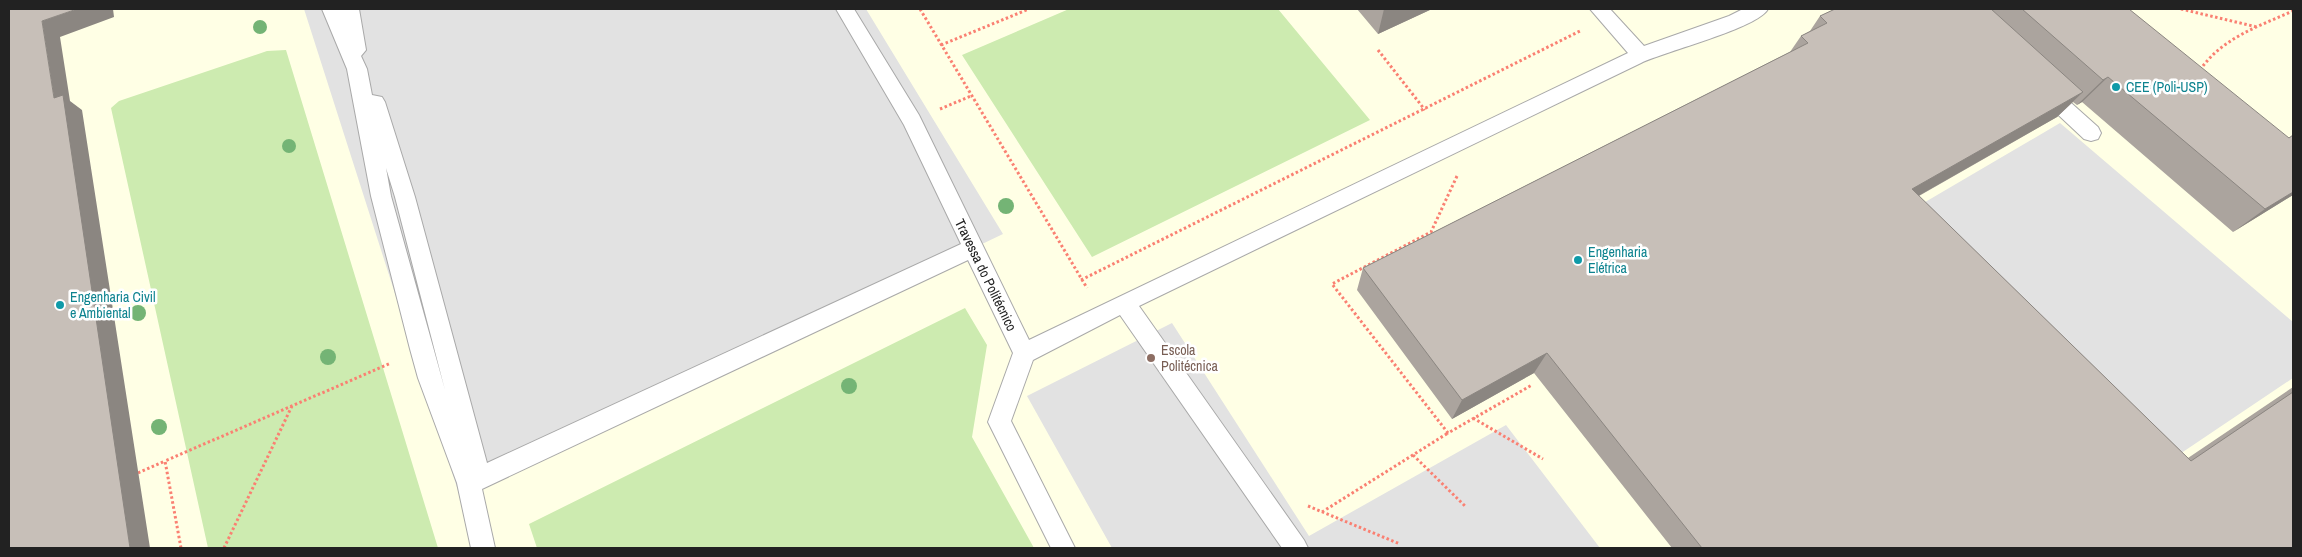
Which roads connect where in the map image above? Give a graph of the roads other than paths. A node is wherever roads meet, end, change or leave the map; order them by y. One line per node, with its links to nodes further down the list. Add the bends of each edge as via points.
1 (331, 9): 7 (lane)
2 (350, 9): 7 (lane)
3 (845, 9): 10 (lane, Travessa do Politécnico, via 912,121)
4 (1759, 9): 6 (lane, via 1736,21)
5 (1604, 13): 6 (lane)
6 (1641, 55): 11 (lane)
7 (357, 69): 13 (lane, via 381,196 421,349); 13 (lane, via 369,83 405,197 477,472)
8 (2028, 76): 9 (lane)
9 (2092, 133)
10 (973, 248): 12 (lane, Travessa do Politécnico); 13 (lane)
11 (1124, 303): 12 (lane); 17 (lane)
12 (1024, 354): 16 (lane, via 999,422)
13 (469, 483): 14 (lane); 15 (lane)
14 (483, 548)
15 (496, 548)
16 (1063, 548)
17 (1296, 548)

